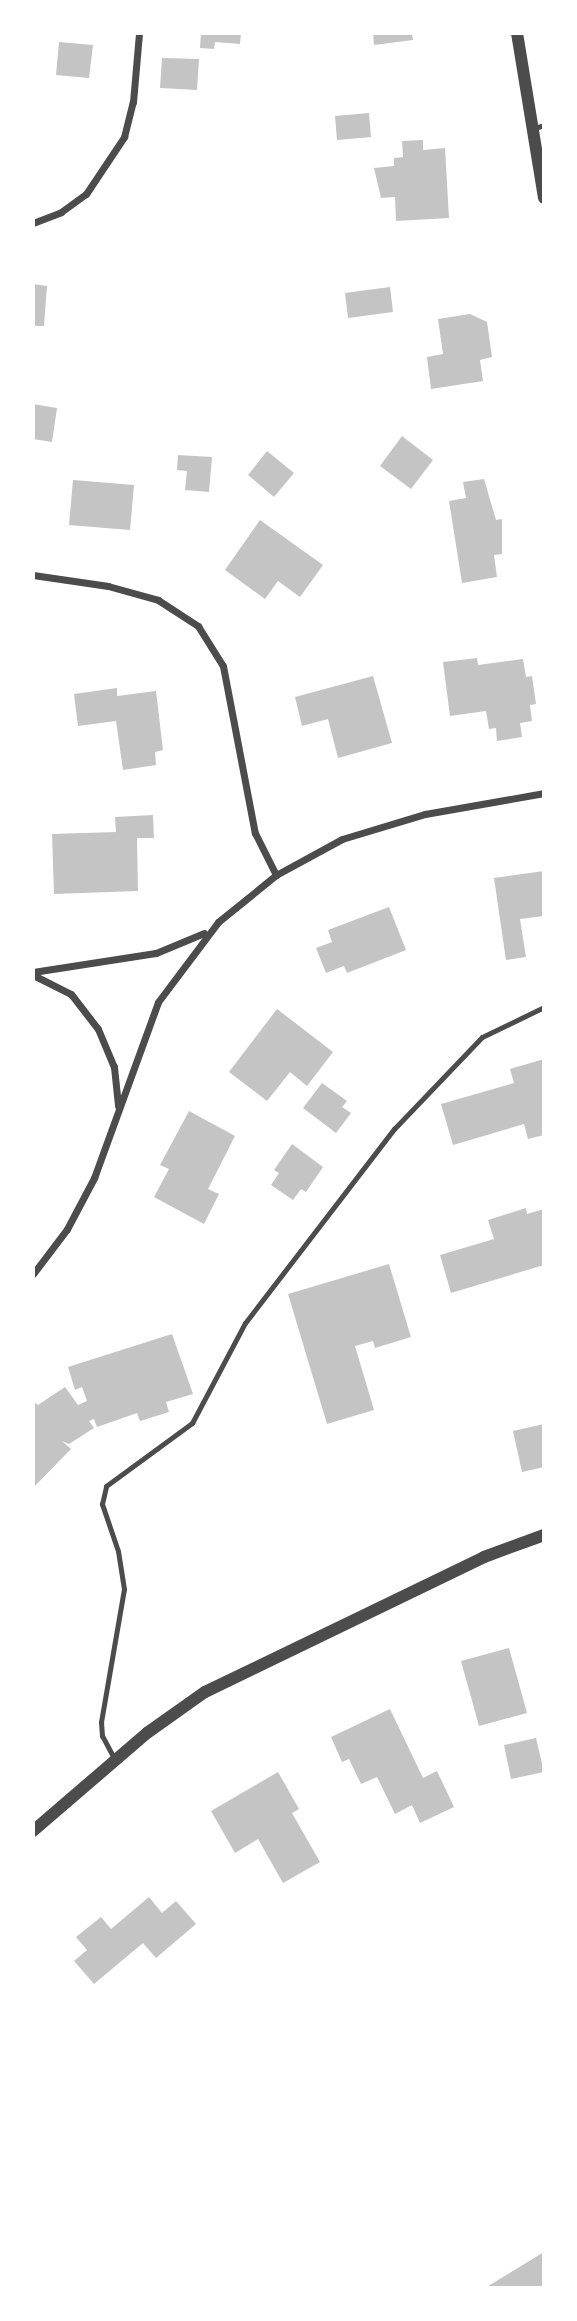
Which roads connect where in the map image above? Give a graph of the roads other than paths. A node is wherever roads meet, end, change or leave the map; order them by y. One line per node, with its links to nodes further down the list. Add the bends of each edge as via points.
1 (139, 33): 5 (street, via 133,102 124,137 86,194 61,212)
2 (517, 33): 3 (street)
3 (538, 127): 4 (street)
4 (544, 198)
5 (33, 223)
6 (33, 575): 8 (street, via 146,596 198,626 223,666 255,833)
7 (544, 793): 8 (street, via 452,808 372,829)
8 (276, 875): 9 (street)
9 (218, 922): 10 (street, via 179,947); 12 (street, via 158,1002)
10 (33, 973): 12 (street, via 71,994 98,1028 114,1067)
11 (544, 1007): 15 (lane, via 497,1028 469,1048 374,1152 245,1323 192,1423 112,1480 102,1494 124,1588 101,1722 102,1736)
12 (118, 1110): 13 (street, via 82,1204)
13 (33, 1274)
14 (544, 1535): 15 (street, via 484,1557 235,1674 175,1711)
15 (115, 1760): 16 (street)
16 (33, 1831)

